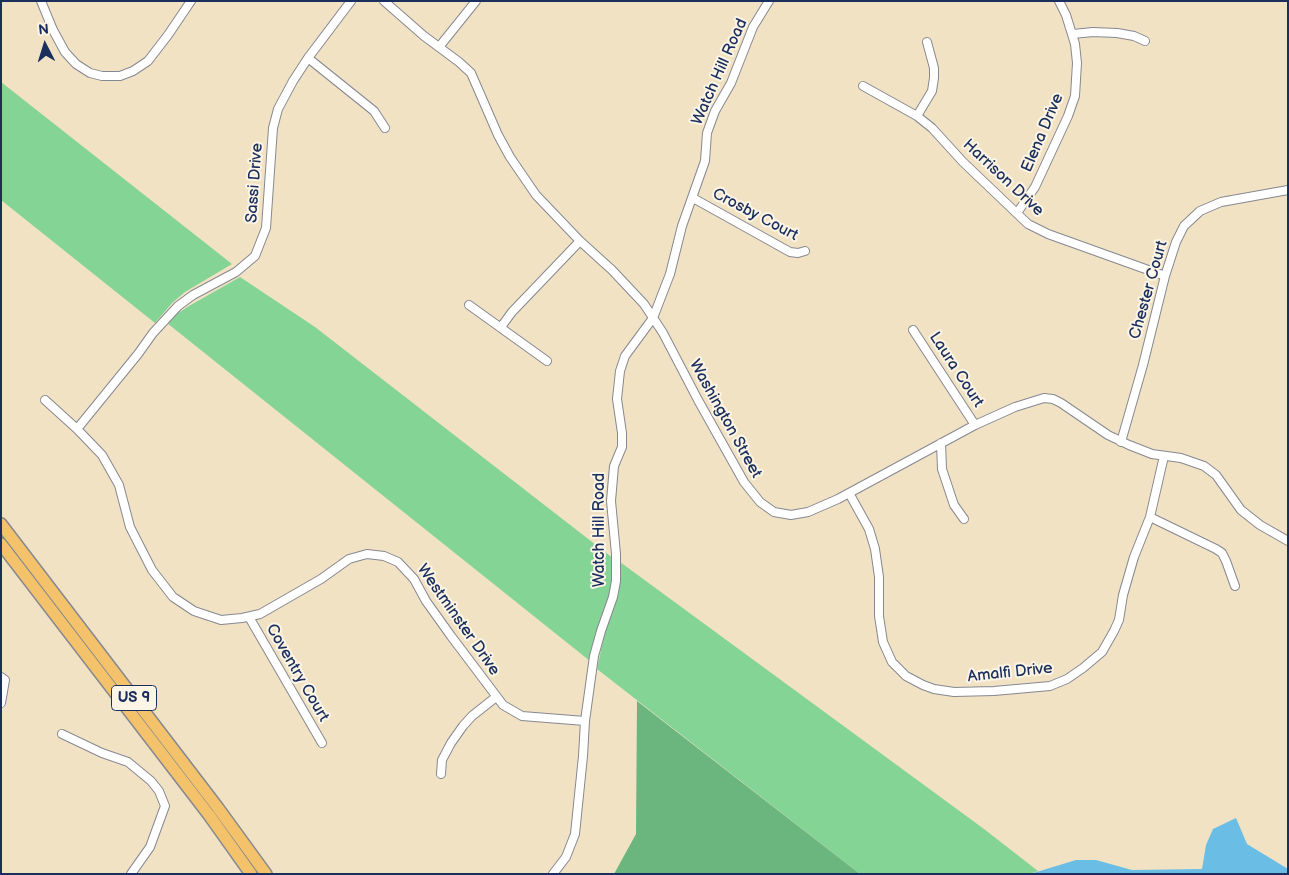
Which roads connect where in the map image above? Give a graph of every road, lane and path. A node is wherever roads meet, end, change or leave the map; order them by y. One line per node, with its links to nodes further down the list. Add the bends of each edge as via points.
1 (41, 1): 2 (street, via 61,45 76,64 90,73 120,76 148,61)
2 (191, 1)
3 (351, 1): 12 (street, Sassi Drive)
4 (384, 1): 11 (street, Washington Street)
5 (476, 1): 11 (street)
6 (769, 1): 17 (street, Watch Hill Road, via 753,27 731,82 715,111 707,133 705,161)
7 (1059, 1): 8 (street, Elena Drive)
8 (1073, 34): 9 (street, via 1118,33); 18 (street, Elena Drive, via 1077,63 1075,96 1035,187)
9 (1145, 41)
10 (927, 42): 14 (street, via 934,78 932,91)
11 (439, 47): 19 (street, Washington Street, via 471,73 510,157 536,195)
12 (308, 58): 15 (street, via 374,111); 29 (street, Sassi Drive, via 278,109 273,128 266,228 254,256 236,272 193,295 172,312)
13 (863, 86): 14 (street, Harrison Drive)
14 (917, 116): 18 (street, Harrison Drive)
15 (385, 128)
16 (1288, 190): 21 (street, Chester Court, via 1221,202 1200,211 1184,226)
17 (693, 198): 20 (street, Crosby Court, via 790,252); 23 (street, Watch Hill Road)
18 (1017, 213): 21 (street, Harrison Drive, via 1028,224 1048,234)
19 (580, 241): 23 (street, Washington Street, via 612,270); 24 (street)
20 (805, 251)
21 (1165, 276): 30 (street, Chester Court)
22 (468, 305): 24 (street)
23 (653, 318): 33 (street, Washington Street, via 744,482 760,502 774,512 791,515 808,512); 44 (street, Watch Hill Road, via 625,356 620,371 617,399 622,447 611,484 616,581 596,647)
24 (500, 327): 26 (street)
25 (913, 330): 28 (street, Laura Court)
26 (547, 361)
27 (45, 400): 29 (street, Westminster Drive)
28 (975, 425): 30 (street, Washington Street, via 1029,402 1053,399); 31 (street, Washington Street)
29 (77, 429): 40 (street, Westminster Drive, via 102,455 118,484 130,527 141,550 173,597 194,611 222,620)
30 (1121, 442): 32 (street, Washington Street)
31 (941, 443): 33 (street, Washington Street); 35 (street, via 942,469 954,506)
32 (1164, 456): 34 (street, Amalfi Drive); 37 (street, Washington Street, via 1204,466 1216,475 1241,510)
33 (849, 492): 34 (street, Amalfi Drive, via 869,529 875,549 880,633 892,662 906,676 923,685 954,692 1050,686 1068,678 1102,652 1118,620 1134,558)
34 (1150, 517): 39 (street, via 1222,553)
35 (964, 519)
36 (1, 524): 50 (highway, US 9)
37 (1287, 540)
38 (1, 544): 49 (highway, US 9)
39 (1235, 586)
40 (249, 617): 42 (street, Westminster Drive, via 282,603 348,559 367,554 384,556 398,562 414,580); 46 (street, Coventry Court)
41 (1, 677): 43 (street, via 5,680)
42 (496, 697): 44 (street, Westminster Drive, via 522,716); 47 (street, via 463,726 442,760)
43 (1, 703)
44 (585, 721): 51 (street, Watch Hill Road, via 575,834 566,857)
45 (62, 734): 48 (street, via 128,762 160,791 165,806 150,847)
46 (322, 744)
47 (441, 774)
48 (131, 874)
49 (251, 874)
50 (266, 874)
51 (553, 874)

